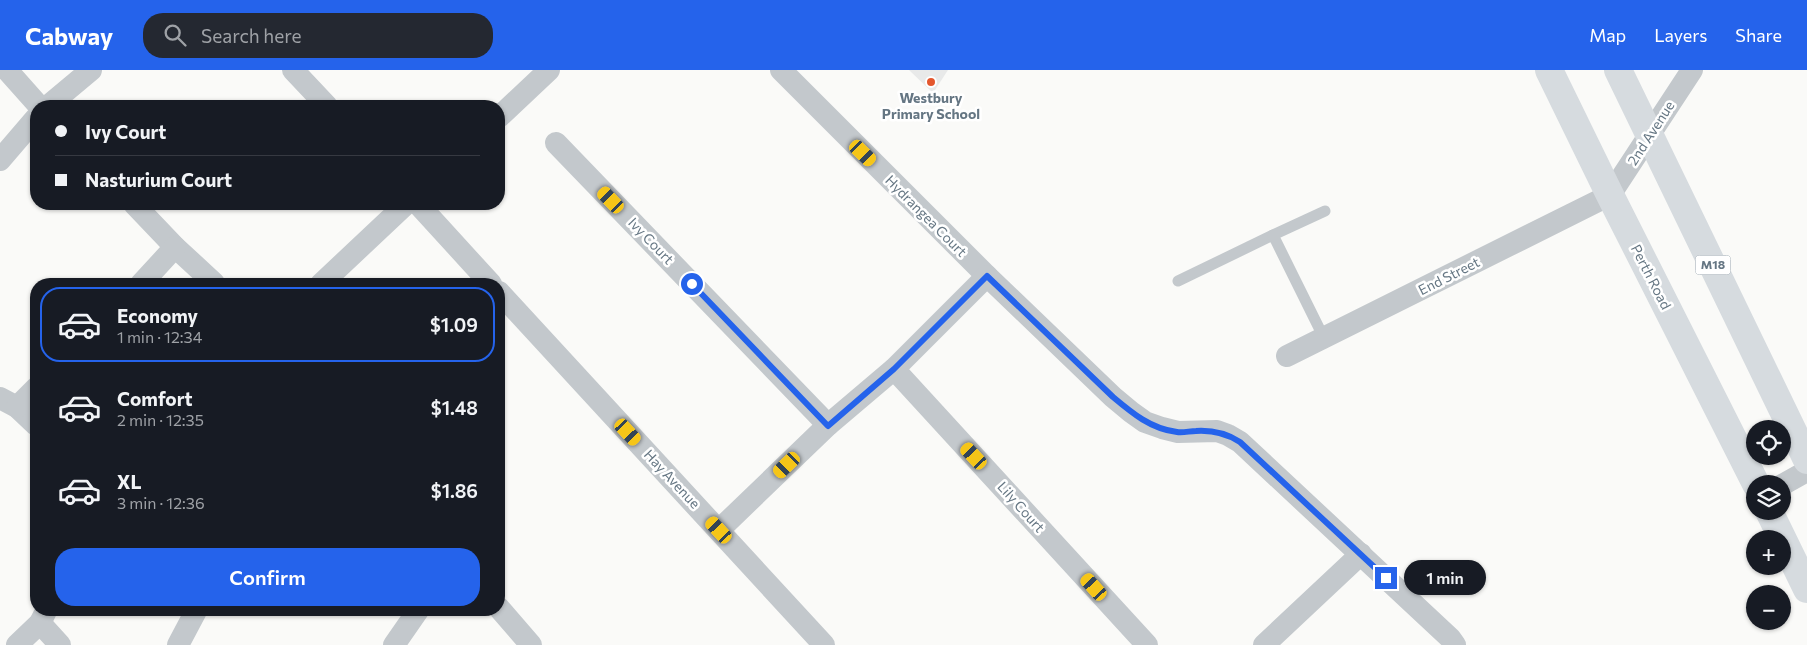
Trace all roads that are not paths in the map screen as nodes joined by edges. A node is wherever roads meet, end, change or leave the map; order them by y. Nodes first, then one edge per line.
1 (7, 70) edge
2 (91, 70) edge
3 (293, 70) edge
4 (550, 70) edge
5 (781, 70) edge
6 (1549, 70) edge
7 (1618, 70) edge
8 (1692, 70) edge
9 (34, 100) edge
10 (55, 100) edge
11 (321, 100) edge
12 (505, 111) edge
13 (30, 125) edge
14 (1650, 134) junction
15 (556, 144) dead end
16 (0, 160) edge
17 (1610, 195) junction
18 (140, 210) edge
19 (400, 210) edge
20 (424, 210) edge
21 (1325, 210) dead end
22 (1273, 236) junction
23 (175, 247) junction
24 (987, 276) junction
25 (147, 278) edge
26 (210, 278) edge
27 (327, 278) edge
28 (486, 278) edge
29 (1178, 281) dead end
30 (505, 298) edge
31 (1324, 338) junction
32 (1288, 356) dead end
33 (894, 369) junction
34 (30, 391) edge
35 (8, 402) edge
36 (30, 420) edge
37 (828, 426) junction
38 (1807, 460) edge
39 (1807, 471) edge
40 (1751, 475) edge
41 (1791, 480) edge
42 (1773, 520) edge
43 (719, 530) junction
44 (1361, 554) junction
45 (1807, 589) edge
46 (505, 615) edge
47 (44, 616) edge
48 (193, 616) edge
49 (414, 616) edge
50 (17, 645) edge
51 (60, 645) edge
52 (178, 645) edge
53 (394, 645) edge
54 (531, 645) edge
55 (824, 645) edge
56 (1147, 645) edge
57 (1264, 645) edge
58 (1455, 645) edge

1 - 9 street
2 - 10 street
3 - 11 street
4 - 12 street
5 - 24 street, Hydrangea Court
6 - 17 main road, Perth Road
7 - 14 main road, M18
8 - 14 street, 2nd Avenue
13 - 16 street
14 - 17 street, 2nd Avenue
14 - 38 main road, M18
15 - 37 street, Ivy Court
17 - 31 street, End Street
17 - 40 main road, Perth Road
18 - 23 street
19 - 27 street
20 - 28 street
21 - 22 lane
22 - 29 lane
22 - 31 lane
23 - 25 street
23 - 26 street
24 - 33 street
24 - 44 street, Hydrangea Court
30 - 43 street, Hay Avenue
31 - 32 street, End Street
33 - 37 street
33 - 56 street, Lily Court
34 - 35 street
35 - 36 street
37 - 43 street
39 - 41 street
42 - 45 main road
43 - 55 street, Hay Avenue
44 - 57 street
44 - 58 street, Hydrangea Court
46 - 54 street
47 - 50 street
47 - 51 street
48 - 52 street
49 - 53 street

